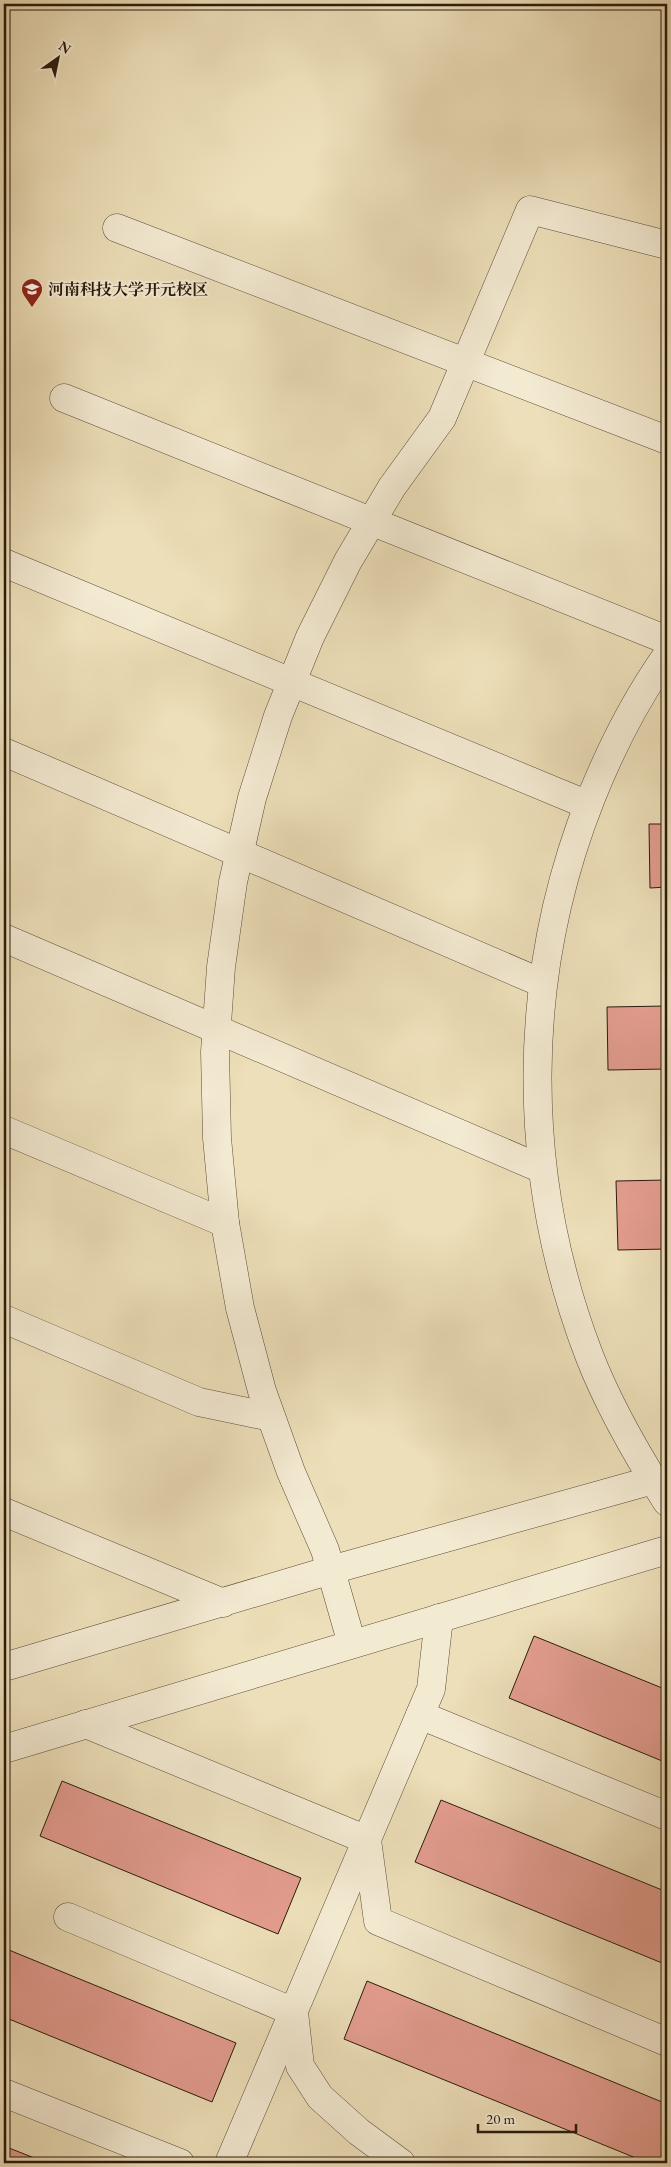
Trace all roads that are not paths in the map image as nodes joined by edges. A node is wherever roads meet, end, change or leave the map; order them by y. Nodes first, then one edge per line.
1 (117, 228) dead end
2 (667, 245) edge
3 (466, 363) junction
4 (64, 398) dead end
5 (667, 440) edge
6 (372, 521) junction
7 (4, 563) edge
8 (667, 640) edge
9 (667, 655) edge
10 (292, 682) junction
11 (4, 752) edge
12 (588, 805) junction
13 (240, 853) junction
14 (4, 938) edge
15 (542, 983) junction
16 (217, 1030) junction
17 (4, 1130) edge
18 (542, 1169) junction
19 (225, 1223) junction
20 (4, 1319) edge
21 (271, 1417) junction
22 (653, 1480) junction
23 (667, 1502) edge
24 (4, 1512) edge
25 (667, 1550) edge
26 (331, 1570) junction
27 (223, 1603) junction
28 (440, 1618) junction
29 (352, 1644) junction
30 (4, 1667) edge
31 (420, 1715) junction
32 (86, 1724) junction
33 (4, 1750) edge
34 (667, 1816) edge
35 (367, 1840) junction
36 (68, 1917) dead end
37 (294, 2012) junction
38 (667, 2042) edge
39 (4, 2094) edge
40 (180, 2163) edge
41 (229, 2163) edge
42 (401, 2163) edge

1 - 3 lane
2 - 3 lane
3 - 5 lane
3 - 6 lane
4 - 6 lane
6 - 8 lane
6 - 10 lane
7 - 10 lane
9 - 12 lane
10 - 12 lane
10 - 13 lane
11 - 13 lane
12 - 15 lane
13 - 15 lane
13 - 16 lane
14 - 16 lane
15 - 18 lane
16 - 18 lane
16 - 19 lane
17 - 19 lane
18 - 22 lane
19 - 21 lane
20 - 21 lane
21 - 26 lane
22 - 23 lane
22 - 26 lane
24 - 27 lane
25 - 28 lane
26 - 27 lane
26 - 29 lane
27 - 30 lane
28 - 29 lane
28 - 31 lane
29 - 32 lane
31 - 34 lane
31 - 35 lane
32 - 33 lane
32 - 35 lane
35 - 37 lane
35 - 38 lane
36 - 37 lane
37 - 41 lane
37 - 42 lane
39 - 40 lane

